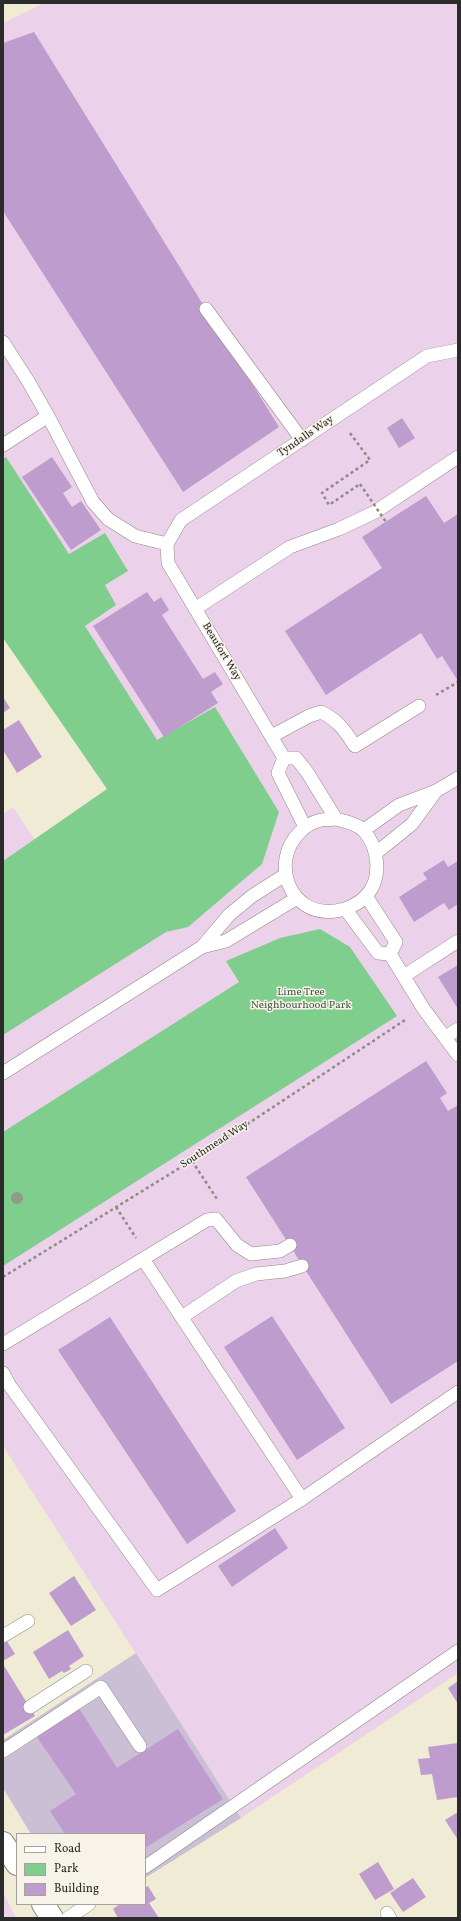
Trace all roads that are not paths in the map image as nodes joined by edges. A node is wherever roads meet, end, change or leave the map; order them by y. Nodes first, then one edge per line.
1 (206, 309) dead end
2 (3, 342) edge
3 (458, 350) edge
4 (48, 416) junction
5 (302, 440) junction
6 (3, 445) edge
7 (458, 457) edge
8 (167, 544) junction
9 (195, 609) junction
10 (419, 706) dead end
11 (272, 736) junction
12 (284, 758) junction
13 (458, 778) edge
14 (436, 791) junction
15 (336, 819) junction
16 (305, 827) junction
17 (364, 830) junction
18 (376, 853) junction
19 (285, 875) junction
20 (366, 896) junction
21 (298, 898) junction
22 (346, 910) junction
23 (458, 941) edge
24 (202, 947) junction
25 (390, 954) junction
26 (404, 976) junction
27 (458, 1029) edge
28 (446, 1037) junction
29 (458, 1055) edge
30 (3, 1073) edge
31 (290, 1245) dead end
32 (145, 1258) junction
33 (302, 1266) dead end
34 (182, 1317) junction
35 (3, 1344) edge
36 (3, 1373) edge
37 (458, 1392) edge
38 (302, 1499) junction
39 (28, 1621) dead end
40 (3, 1636) edge
41 (458, 1651) edge
42 (86, 1671) dead end
43 (30, 1707) dead end
44 (140, 1746) dead end
45 (3, 1751) edge
46 (3, 1843) edge
47 (16, 1862) edge
48 (146, 1866) edge
49 (44, 1905) edge
50 (88, 1905) edge
51 (52, 1918) edge
52 (68, 1918) edge

1 - 5 lane
2 - 4 lane
3 - 5 lane, Tyndalls Way
4 - 6 lane
4 - 8 lane
5 - 8 lane, Tyndalls Way
7 - 9 lane
8 - 9 lane, Beaufort Way
9 - 11 lane, Beaufort Way
10 - 11 lane
11 - 12 lane, Beaufort Way
12 - 15 lane
12 - 16 lane
13 - 14 lane
14 - 17 lane
14 - 18 lane
15 - 16 lane
15 - 17 lane
16 - 19 lane
17 - 18 lane
18 - 20 lane
19 - 21 lane
19 - 24 lane
20 - 22 lane
20 - 25 lane
21 - 22 lane
21 - 24 lane
22 - 25 lane
23 - 26 lane
24 - 30 lane
25 - 26 lane
26 - 28 lane
27 - 28 lane
28 - 29 lane
31 - 32 lane
32 - 34 lane
32 - 35 lane
33 - 34 lane
34 - 38 lane
36 - 38 lane
37 - 38 lane
39 - 40 lane
41 - 48 lane
42 - 43 lane
44 - 45 lane
46 - 47 main road
49 - 51 main road
50 - 52 lane

